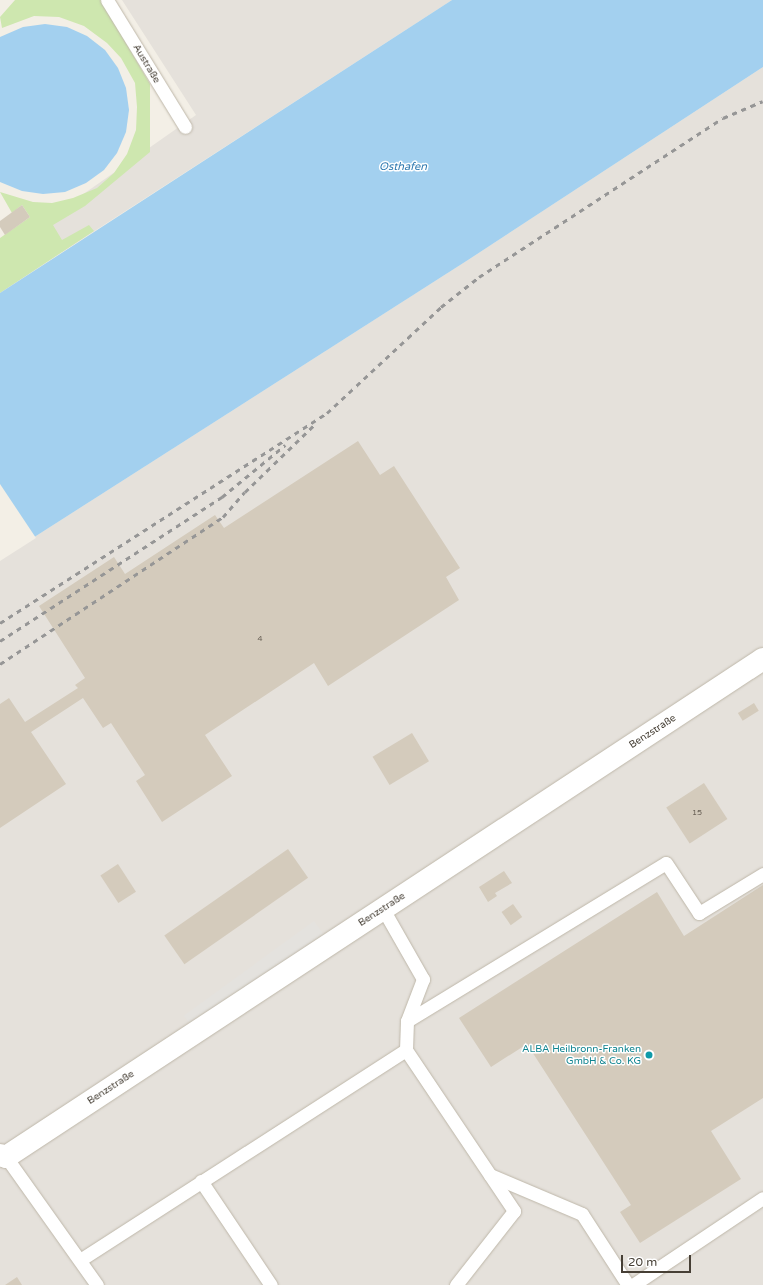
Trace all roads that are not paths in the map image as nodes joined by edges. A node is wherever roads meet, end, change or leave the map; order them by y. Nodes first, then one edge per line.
1 (107, 0) edge
2 (185, 127) dead end
3 (763, 659) edge
4 (763, 874) edge
5 (383, 909) junction
6 (407, 1021) junction
7 (406, 1050) junction
8 (3, 1156) edge
9 (490, 1175) junction
10 (201, 1181) junction
11 (763, 1198) edge
12 (80, 1260) junction
13 (97, 1285) edge
14 (271, 1285) edge
15 (456, 1285) edge
16 (628, 1285) edge
17 (633, 1285) edge

1 - 2 lane, Austraße
3 - 5 street, Benzstraße
4 - 6 lane
5 - 6 lane
5 - 8 street, Benzstraße
6 - 7 lane
7 - 9 lane
7 - 10 lane
8 - 12 lane
9 - 15 lane
9 - 16 lane
10 - 12 lane
10 - 14 lane
11 - 17 lane
12 - 13 lane

